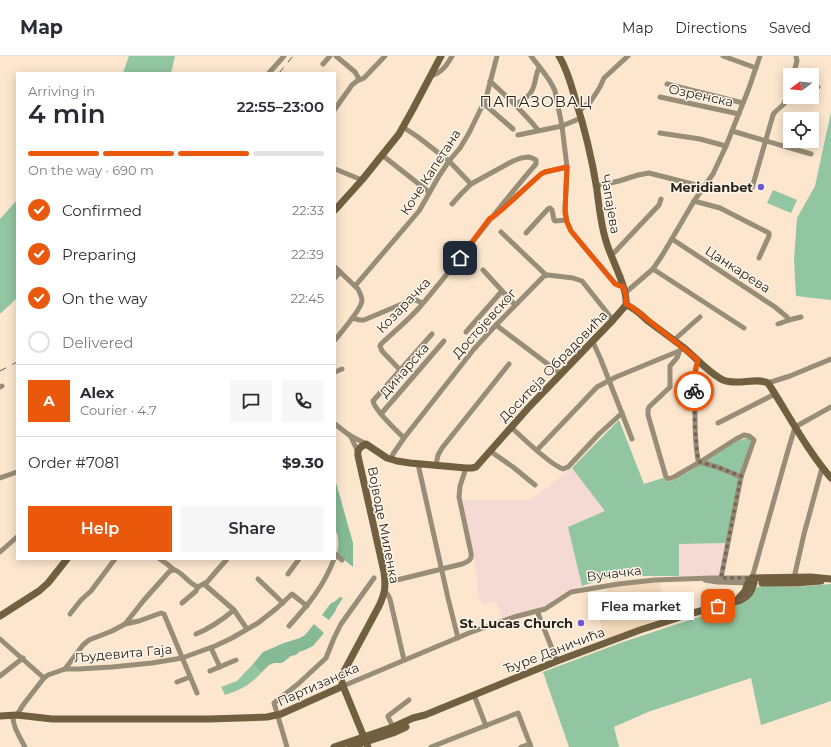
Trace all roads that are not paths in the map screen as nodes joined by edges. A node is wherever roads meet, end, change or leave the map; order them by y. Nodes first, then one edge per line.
1 (284, 56) edge
2 (330, 56) edge
3 (336, 56) edge
4 (385, 56) edge
5 (441, 56) edge
6 (452, 56) edge
7 (497, 56) edge
8 (531, 56) edge
9 (559, 56) edge
10 (618, 56) edge
11 (628, 56) edge
12 (723, 56) edge
13 (760, 56) edge
14 (796, 56) edge
15 (623, 61) junction
16 (323, 64) dead end
17 (539, 68) junction
18 (756, 68) junction
19 (795, 68) edge
20 (270, 72) edge
21 (430, 76) junction
22 (359, 79) junction
23 (490, 81) junction
24 (667, 84) dead end
25 (660, 97) dead end
26 (337, 101) edge
27 (483, 103) junction
28 (743, 103) junction
29 (516, 104) junction
30 (784, 104) edge
31 (580, 114) junction
32 (739, 114) junction
33 (562, 126) junction
34 (403, 127) junction
35 (514, 129) dead end
36 (538, 130) junction
37 (732, 131) junction
38 (660, 133) dead end
39 (518, 134) dead end
40 (765, 141) junction
41 (726, 146) junction
42 (811, 154) dead end
43 (382, 155) junction
44 (449, 161) junction
45 (567, 167) junction
46 (336, 169) edge
47 (362, 180) junction
48 (472, 184) junction
49 (596, 186) junction
50 (704, 187) junction
51 (752, 188) dead end
52 (429, 192) junction
53 (661, 198) dead end
54 (694, 201) junction
55 (452, 204) dead end
56 (336, 209) edge
57 (490, 218) junction
58 (566, 220) junction
59 (501, 232) dead end
60 (526, 232) dead end
61 (672, 239) junction
62 (611, 256) junction
63 (758, 258) dead end
64 (336, 268) edge
65 (653, 269) junction
66 (483, 270) dead end
67 (340, 272) junction
68 (546, 275) junction
69 (336, 277) edge
70 (355, 286) junction
71 (624, 290) junction
72 (502, 291) junction
73 (422, 303) junction
74 (626, 304) junction
75 (515, 305) junction
76 (700, 317) dead end
77 (801, 317) dead end
78 (352, 318) junction
79 (613, 320) junction
80 (789, 320) junction
81 (778, 324) dead end
82 (496, 325) junction
83 (744, 328) dead end
84 (466, 332) dead end
85 (432, 334) dead end
86 (336, 339) edge
87 (674, 340) junction
88 (444, 341) dead end
89 (593, 342) junction
90 (681, 349) junction
91 (831, 359) edge
92 (698, 360) junction
93 (509, 364) dead end
94 (342, 369) dead end
95 (400, 370) junction
96 (336, 372) edge
97 (561, 374) junction
98 (610, 381) junction
99 (768, 383) junction
100 (775, 394) junction
101 (831, 407) edge
102 (622, 413) junction
103 (381, 414) junction
104 (718, 423) dead end
105 (336, 425) edge
106 (511, 427) junction
107 (795, 427) junction
108 (350, 435) junction
109 (404, 438) junction
110 (632, 439) dead end
111 (366, 444) junction
112 (537, 450) junction
113 (490, 451) junction
114 (358, 452) junction
115 (391, 459) junction
116 (700, 462) junction
117 (418, 464) junction
118 (436, 465) junction
119 (466, 468) junction
120 (822, 468) junction
121 (16, 472) edge
122 (741, 476) junction
123 (0, 478) edge
124 (831, 478) edge
125 (535, 485) dead end
126 (16, 539) edge
127 (0, 552) edge
128 (336, 557) edge
129 (67, 560) edge
130 (114, 560) edge
131 (161, 560) edge
132 (226, 560) edge
133 (298, 560) edge
134 (333, 560) edge
135 (342, 560) dead end
136 (442, 568) junction
137 (174, 570) junction
138 (288, 574) dead end
139 (374, 578) dead end
140 (721, 578) junction
141 (794, 578) junction
142 (258, 579) dead end
143 (700, 579) junction
144 (831, 579) edge
145 (385, 582) junction
146 (751, 582) junction
147 (204, 584) junction
148 (198, 587) junction
149 (385, 592) junction
150 (182, 603) dead end
151 (283, 603) junction
152 (307, 606) junction
153 (234, 610) junction
154 (537, 611) junction
155 (70, 614) dead end
156 (0, 616) edge
157 (125, 624) junction
158 (289, 626) dead end
159 (247, 629) junction
160 (196, 634) dead end
161 (458, 638) junction
162 (0, 639) edge
163 (211, 648) junction
164 (23, 658) junction
165 (182, 658) junction
166 (236, 660) dead end
167 (404, 660) junction
168 (557, 661) junction
169 (220, 667) junction
170 (65, 669) junction
171 (210, 671) dead end
172 (0, 676) edge
173 (190, 677) junction
174 (44, 678) junction
175 (177, 682) dead end
176 (343, 686) junction
177 (196, 694) dead end
178 (474, 695) junction
179 (409, 700) dead end
180 (15, 715) junction
181 (425, 715) junction
182 (0, 716) edge
183 (277, 716) junction
184 (486, 726) junction
185 (393, 727) junction
186 (366, 742) edge
187 (531, 745) edge
188 (25, 747) edge
189 (287, 747) edge
190 (334, 747) edge
191 (350, 747) edge
192 (431, 747) edge
193 (521, 747) edge

1 - 20 street
2 - 16 street
3 - 22 street
4 - 22 street
5 - 21 street
6 - 21 street
7 - 23 street, Коче Капетана
8 - 17 street
9 - 31 street, Чапајева
10 - 15 street
11 - 15 street
12 - 18 street
13 - 18 street
14 - 19 street
15 - 31 street
17 - 29 street
17 - 33 street
18 - 28 street
21 - 34 street
22 - 26 street
23 - 27 street, Коче Капетана
23 - 29 street
24 - 28 street
25 - 32 street, Озренска
27 - 35 street
27 - 44 street, Коче Капетана
28 - 32 street
29 - 36 street
30 - 40 street
31 - 33 street
31 - 49 street, Чапајева
32 - 37 street
33 - 36 street
33 - 45 street
34 - 43 street
34 - 44 street
36 - 39 street
37 - 40 street
37 - 41 street
38 - 41 street
40 - 42 street
40 - 51 street
41 - 50 street
43 - 47 street
43 - 52 street
44 - 48 street
44 - 52 street, Коче Капетана
45 - 57 street
45 - 58 street
46 - 47 street
47 - 56 street
48 - 55 street
48 - 57 street, Козарачка
49 - 50 street
49 - 62 street, Чапајева
50 - 54 street
52 - 70 street, Коче Капетана
53 - 62 street
54 - 61 street
54 - 63 street
57 - 73 street, Козарачка
58 - 60 street
58 - 71 street
59 - 68 street
61 - 65 street
61 - 80 street, Цанкарева
62 - 71 street, Чапајева
64 - 67 street
65 - 71 street
65 - 83 street
66 - 72 street
67 - 69 street
67 - 70 street
68 - 75 street, Достојевског
68 - 79 street
70 - 78 street
71 - 74 street
72 - 75 street
72 - 84 street
73 - 78 street
73 - 95 street, Козарачка
74 - 79 street, Доситеја Обрадовића
74 - 87 street
75 - 82 street, Достојевског
76 - 87 street
77 - 80 street
78 - 86 street
79 - 89 street, Доситеја Обрадовића
80 - 81 street
82 - 97 street
82 - 109 street, Достојевског
85 - 95 street
87 - 90 street
88 - 103 street, Динарска
89 - 97 street, Доситеја Обрадовића
89 - 98 street
90 - 92 street
90 - 98 street
90 - 116 street
91 - 99 street
92 - 99 street
92 - 116 street
93 - 118 street
94 - 96 street
95 - 103 street
97 - 106 street, Доситеја Обрадовића
98 - 102 street
98 - 112 street
99 - 100 street
100 - 104 street
100 - 107 street
101 - 107 street
102 - 110 street
102 - 112 street
103 - 109 street
105 - 108 street
106 - 112 street
106 - 113 street, Доситеја Обрадовића
107 - 120 street
107 - 146 street
108 - 111 street
108 - 114 street
109 - 115 street, Достојевског
111 - 114 street, Војводе Миленка
111 - 115 street
113 - 119 street, Доситеја Обрадовића
113 - 125 street
114 - 145 street, Војводе Миленка
115 - 117 street
116 - 122 street
116 - 122 street
117 - 118 street
117 - 136 street
118 - 119 street
119 - 136 street
120 - 124 street
120 - 141 street
121 - 123 street
122 - 140 street
126 - 127 street
128 - 135 street
129 - 156 street
130 - 155 street
131 - 137 street
132 - 147 street
133 - 138 street
134 - 152 street
136 - 145 street
136 - 161 street
137 - 148 street
137 - 157 street
139 - 183 street
140 - 143 street, Вучачка
140 - 146 street, Вучачка
141 - 144 street, Вучачка
141 - 146 street, Вучачка
142 - 151 street
143 - 146 street, Вучачка
143 - 154 street, Вучачка
144 - 146 street, Вучачка
145 - 149 street, Војводе Миленка
146 - 168 street, Ђуре Даничића
147 - 148 street
147 - 153 street
148 - 150 street
149 - 167 street, Војводе Миленка
149 - 176 street
151 - 152 street, Људевита Гаја
151 - 159 street, Људевита Гаја
152 - 158 street
153 - 159 street
153 - 160 street
154 - 161 street, Партизанска
154 - 168 street
157 - 165 street
157 - 170 street
159 - 163 street, Људевита Гаја
161 - 167 street, Партизанска
162 - 164 street
163 - 165 street, Људевита Гаја
163 - 169 street
164 - 172 street
164 - 174 street
165 - 170 street, Људевита Гаја
165 - 173 street, Људевита Гаја
166 - 169 street
167 - 176 street, Партизанска
168 - 178 street, Ђуре Даничића
169 - 171 street
170 - 174 street
173 - 175 street
173 - 177 street, Људевита Гаја
174 - 180 street
176 - 183 street, Партизанска
176 - 186 street
178 - 181 street, Ђуре Даничића
178 - 184 street
179 - 185 street
180 - 182 street, Партизанска
180 - 183 street, Партизанска
180 - 188 street
181 - 185 street, Ђуре Даничића
181 - 186 street, Ђуре Даничића
183 - 189 street
184 - 187 street
184 - 192 street
185 - 186 street, Ђуре Даничића
186 - 190 street, Ђуре Даничића
186 - 191 street, Ђуре Даничића
187 - 193 street

